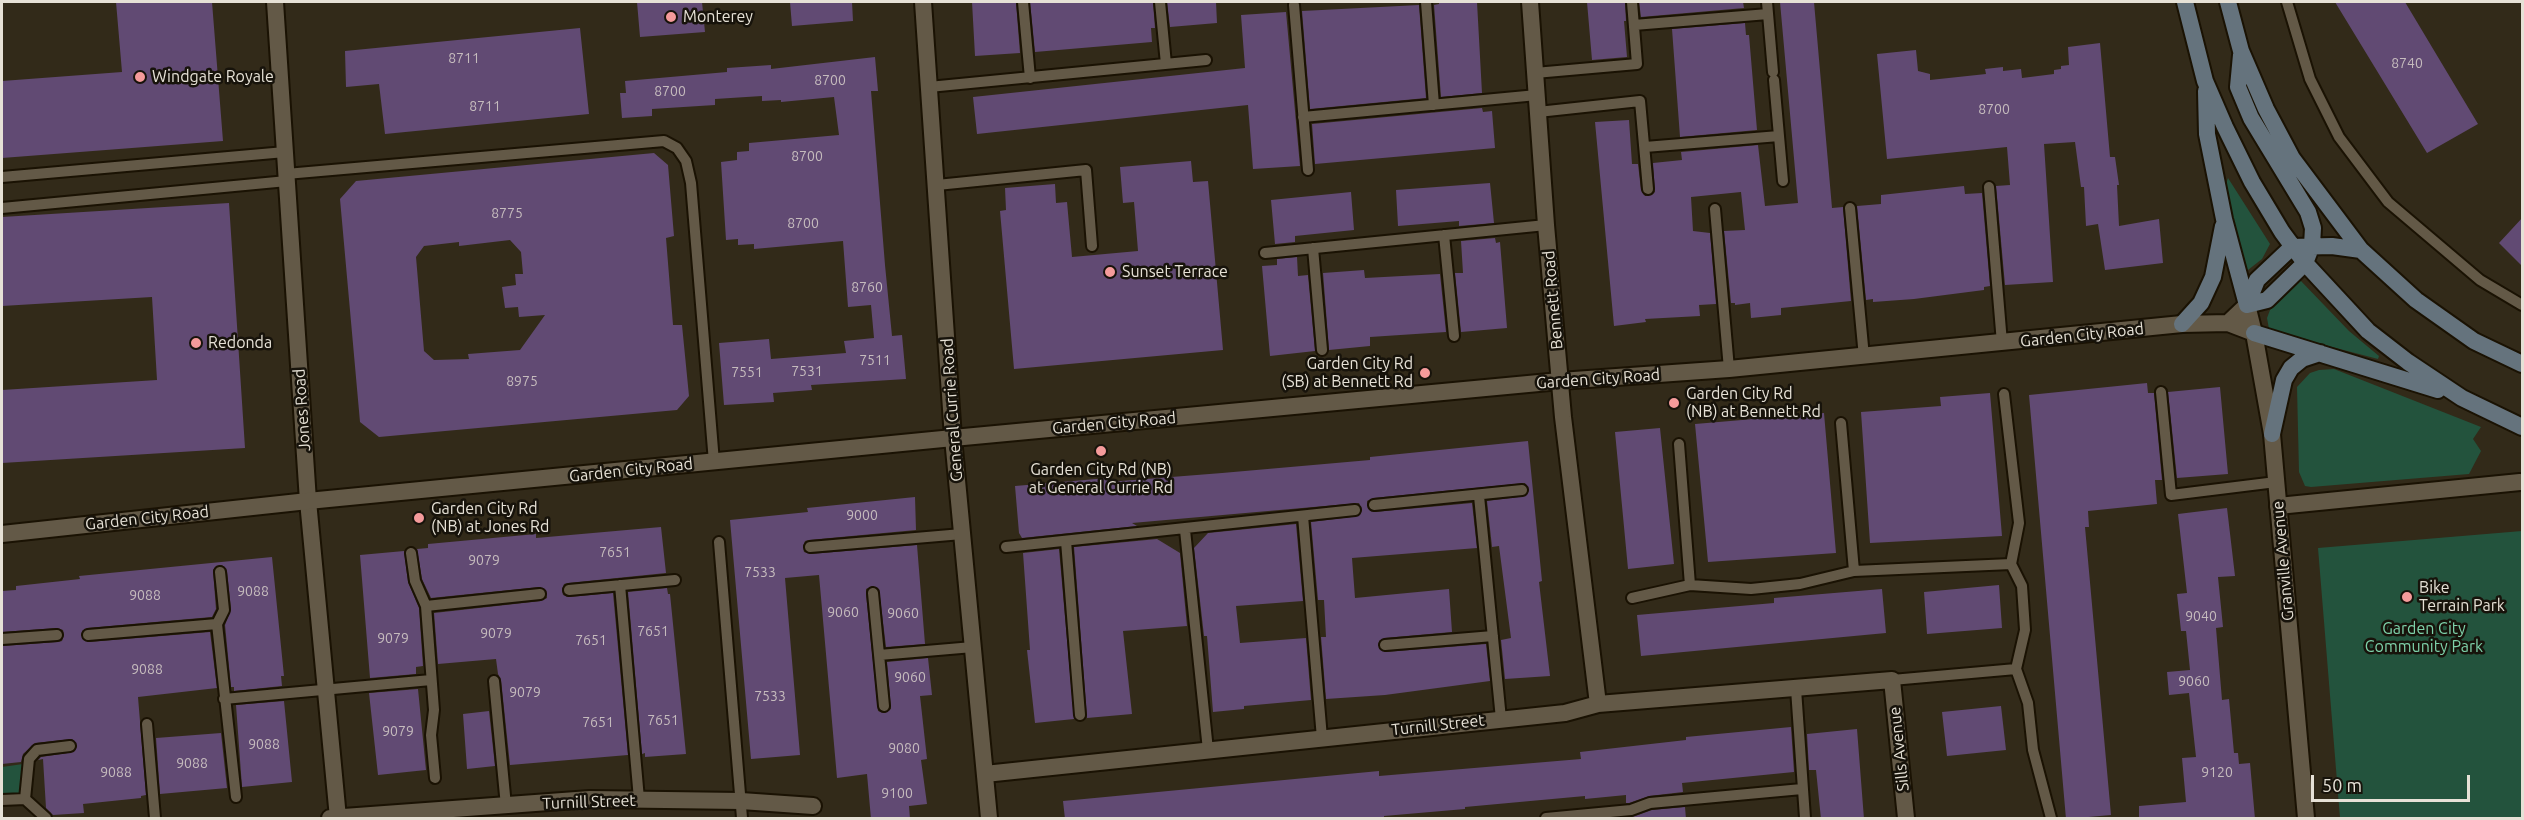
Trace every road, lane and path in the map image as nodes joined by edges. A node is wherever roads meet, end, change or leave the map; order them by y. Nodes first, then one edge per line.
1 (276, 2) edge
2 (923, 2) edge
3 (1023, 2) edge
4 (1160, 2) edge
5 (1426, 2) edge
6 (1530, 2) edge
7 (1632, 2) edge
8 (1767, 2) edge
9 (2185, 2) edge
10 (2228, 2) edge
11 (2287, 2) edge
12 (1294, 5) dead end
13 (1768, 14) junction
14 (1634, 25) junction
15 (2241, 51) junction
16 (1206, 60) dead end
17 (1166, 64) junction
18 (1535, 74) junction
19 (1030, 78) junction
20 (2205, 81) junction
21 (929, 87) junction
22 (1538, 104) junction
23 (1434, 105) junction
24 (1303, 117) junction
25 (1779, 136) junction
26 (1644, 147) junction
27 (285, 152) junction
28 (1308, 170) dead end
29 (2, 177) edge
30 (286, 177) junction
31 (1783, 181) dead end
32 (937, 185) junction
33 (1989, 187) dead end
34 (1648, 189) dead end
35 (2, 208) edge
36 (1850, 208) dead end
37 (1715, 209) dead end
38 (2224, 219) junction
39 (1546, 225) junction
40 (1444, 235) junction
41 (2312, 245) junction
42 (1092, 246) dead end
43 (2292, 247) junction
44 (1313, 248) junction
45 (2361, 250) junction
46 (1265, 253) dead end
47 (2305, 263) junction
48 (2247, 304) junction
49 (2523, 305) edge
50 (2228, 322) junction
51 (2182, 324) junction
52 (2254, 333) junction
53 (1454, 336) dead end
54 (2002, 344) junction
55 (1322, 350) dead end
56 (2320, 353) junction
57 (1864, 357) junction
58 (2523, 364) edge
59 (1729, 369) junction
60 (1560, 381) junction
61 (2161, 393) dead end
62 (2004, 394) dead end
63 (2462, 398) junction
64 (1841, 423) dead end
65 (2523, 428) edge
66 (2271, 434) junction
67 (953, 438) junction
68 (1679, 444) dead end
69 (714, 462) junction
70 (2276, 482) junction
71 (2520, 482) dead end
72 (1522, 490) dead end
73 (1479, 496) junction
74 (308, 501) junction
75 (1374, 505) dead end
76 (2278, 506) junction
77 (1355, 510) dead end
78 (1303, 516) junction
79 (1185, 530) junction
80 (2, 534) edge
81 (962, 534) junction
82 (1066, 541) junction
83 (719, 542) dead end
84 (810, 547) dead end
85 (1006, 547) dead end
86 (411, 553) dead end
87 (2011, 564) junction
88 (1854, 571) junction
89 (220, 572) dead end
90 (675, 580) dead end
91 (620, 585) junction
92 (1690, 585) junction
93 (569, 590) dead end
94 (873, 593) dead end
95 (540, 594) dead end
96 (1632, 598) dead end
97 (426, 606) junction
98 (217, 624) junction
99 (57, 635) dead end
100 (88, 635) dead end
101 (1493, 636) junction
102 (2, 639) edge
103 (1385, 645) dead end
104 (973, 647) junction
105 (879, 655) junction
106 (2016, 669) junction
107 (431, 680) junction
108 (1892, 680) junction
109 (494, 681) dead end
110 (325, 689) junction
111 (1796, 689) junction
112 (224, 699) junction
113 (1598, 704) junction
114 (884, 706) dead end
115 (1080, 715) dead end
116 (1501, 719) junction
117 (147, 724) dead end
118 (1322, 738) junction
119 (70, 747) dead end
120 (1208, 750) junction
121 (985, 774) junction
122 (435, 778) dead end
123 (1802, 789) junction
124 (236, 797) dead end
125 (25, 799) junction
126 (639, 799) junction
127 (2, 800) edge
128 (741, 801) junction
129 (506, 806) junction
130 (813, 806) dead end
131 (1631, 814) edge
132 (334, 818) edge
133 (46, 819) edge
134 (155, 819) edge
135 (742, 819) edge
136 (989, 819) edge
137 (1545, 819) edge
138 (1805, 819) edge
139 (1906, 819) edge
140 (2051, 819) edge
141 (2306, 819) edge

1 - 27 street, Jones Road
2 - 21 street, General Currie Road
3 - 19 lane
4 - 17 lane
5 - 23 lane
6 - 18 street, Bennett Road
7 - 14 lane
8 - 13 lane
9 - 20 main road
10 - 15 main road
11 - 49 lane
12 - 24 lane
13 - 14 lane
13 - 25 lane
14 - 18 lane
15 - 41 main road
15 - 45 main road
16 - 17 lane
17 - 19 lane
18 - 22 street, Bennett Road
19 - 21 lane
20 - 38 main road
20 - 43 main road
21 - 32 street, General Currie Road
22 - 23 lane
22 - 26 lane
22 - 39 street, Bennett Road
23 - 24 lane
24 - 28 lane
25 - 26 lane
25 - 31 lane
26 - 34 lane
27 - 29 lane
27 - 30 street, Jones Road
30 - 35 lane
30 - 69 lane
30 - 74 street, Jones Road
32 - 42 lane
32 - 67 street, General Currie Road
33 - 54 lane
36 - 57 lane
37 - 59 lane
38 - 48 main road
38 - 51 main road
39 - 40 lane
39 - 60 street, Bennett Road
40 - 44 lane
40 - 53 lane
41 - 43 main road
41 - 45 main road
41 - 47 main road
43 - 47 main road
43 - 48 main road
44 - 46 lane
44 - 55 lane
45 - 58 main road
47 - 48 main road
47 - 63 main road
48 - 50 street
48 - 52 street, Granville Avenue
50 - 51 street, Garden City Road
50 - 52 street, Garden City Road
51 - 54 street, Garden City Road
52 - 56 main road
52 - 66 street, Granville Avenue
54 - 57 street, Garden City Road
56 - 63 main road
56 - 66 main road
57 - 59 street, Garden City Road
59 - 60 street, Garden City Road
60 - 67 street, Garden City Road
60 - 113 street, Bennett Road
61 - 70 lane
62 - 87 lane
63 - 65 main road
64 - 88 lane
66 - 70 street, Granville Avenue
67 - 69 street, Garden City Road
67 - 81 street, General Currie Road
68 - 92 lane
69 - 74 street, Garden City Road
70 - 76 street, Granville Avenue
71 - 76 street
72 - 73 lane
73 - 75 lane
73 - 101 lane
74 - 80 street, Garden City Road
74 - 110 street, Jones Road
76 - 141 street, Granville Avenue
77 - 78 lane
78 - 79 lane
78 - 118 lane
79 - 82 lane
79 - 120 lane
81 - 84 lane
81 - 104 street, General Currie Road
82 - 85 lane
82 - 115 lane
83 - 128 lane
86 - 97 lane
87 - 88 lane
87 - 106 lane
88 - 92 lane
89 - 98 lane
90 - 91 lane
91 - 93 lane
91 - 126 lane
92 - 96 lane
94 - 105 lane
95 - 97 lane
97 - 107 lane
98 - 100 lane
98 - 112 lane
99 - 102 lane
101 - 103 lane
101 - 116 lane
104 - 105 lane
104 - 121 street, General Currie Road
105 - 114 lane
106 - 108 lane
106 - 140 lane
107 - 110 lane
107 - 122 lane
108 - 111 street, Turnill Street
108 - 139 street, Sills Avenue
109 - 129 lane
110 - 112 lane
110 - 132 street, Jones Road
111 - 113 street, Turnill Street
111 - 123 lane
112 - 124 lane
113 - 116 street, Turnill Street
116 - 118 street, Turnill Street
117 - 134 lane
118 - 120 street, Turnill Street
119 - 125 lane
120 - 121 street, Turnill Street
121 - 136 street, General Currie Road
123 - 131 lane
123 - 138 lane
125 - 127 lane
125 - 133 lane
126 - 128 street, Turnill Street
126 - 129 street, Turnill Street
128 - 130 street, Turnill Street
128 - 135 lane
129 - 132 street, Turnill Street
131 - 137 lane

